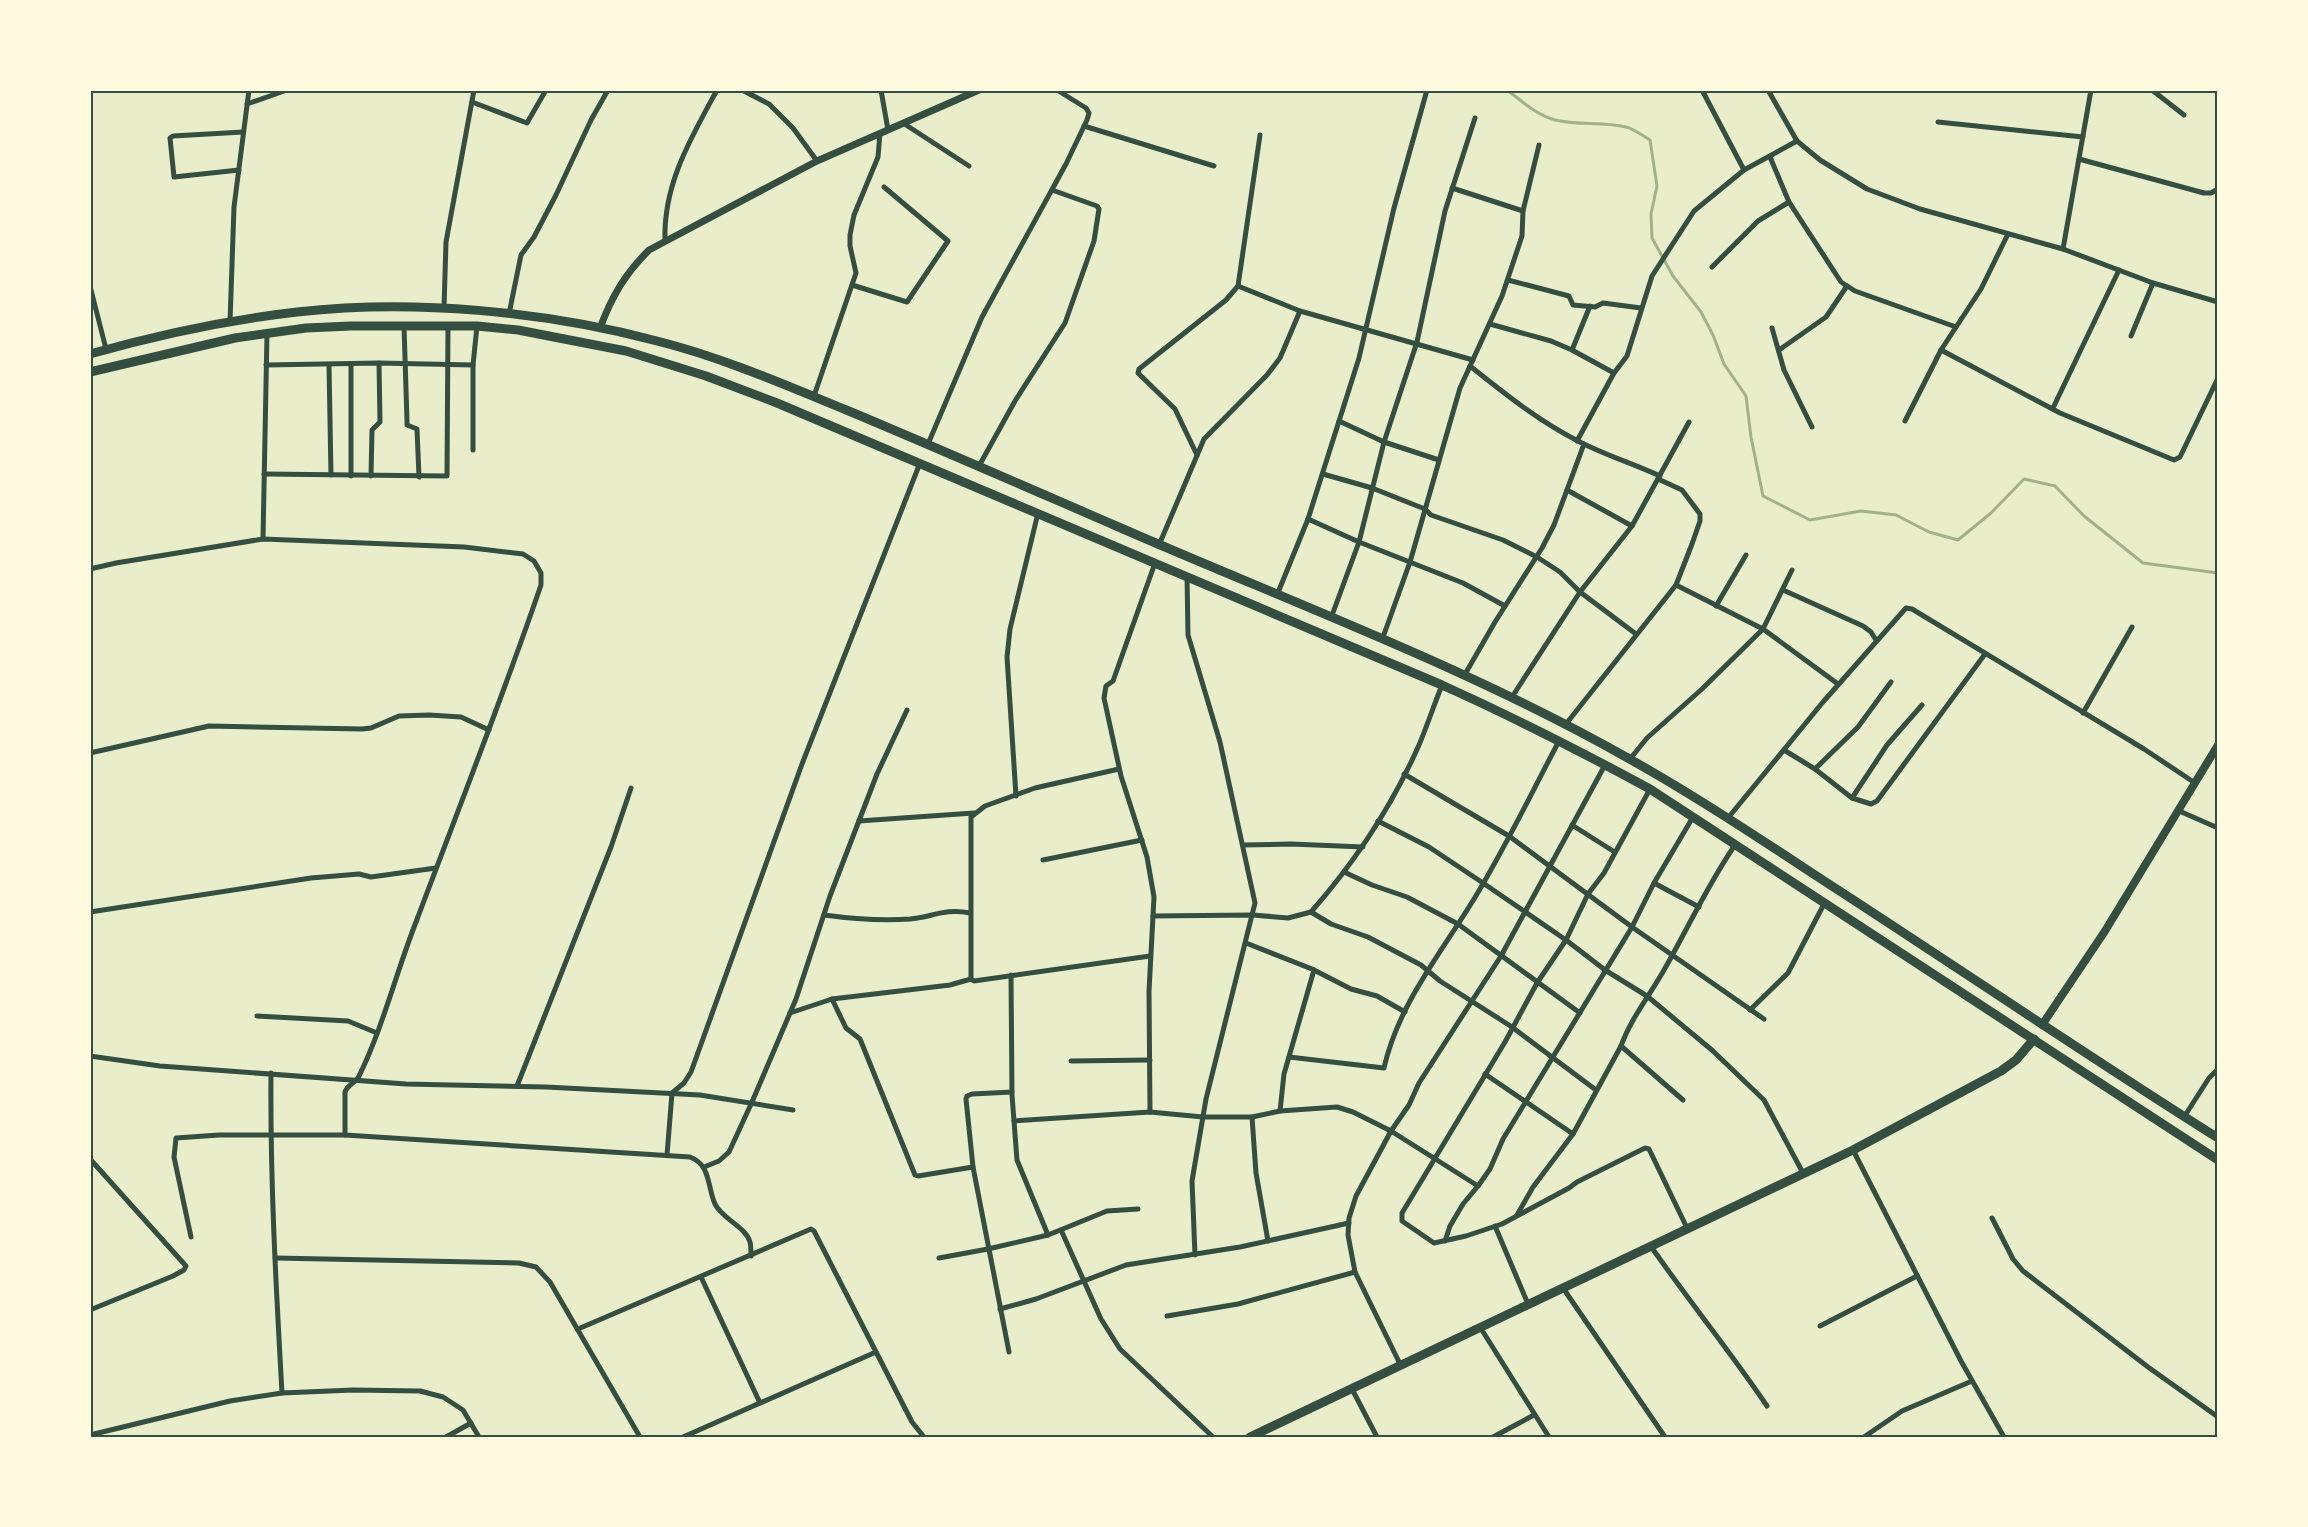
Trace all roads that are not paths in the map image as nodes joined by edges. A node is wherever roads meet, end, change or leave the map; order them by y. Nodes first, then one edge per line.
1 (249, 90) edge
2 (287, 90) edge
3 (474, 90) edge
4 (546, 90) edge
5 (608, 90) edge
6 (717, 90) edge
7 (742, 90) edge
8 (880, 90) edge
9 (978, 90) edge
10 (1057, 90) edge
11 (1427, 90) edge
12 (1702, 90) edge
13 (1770, 90) edge
14 (2091, 90) edge
15 (2152, 90) edge
16 (472, 102) junction
17 (247, 104) junction
18 (2184, 115) dead end
19 (1475, 118) dead end
20 (1938, 122) dead end
21 (903, 123) junction
22 (1084, 126) junction
23 (888, 130) junction
24 (243, 132) junction
25 (880, 133) junction
26 (1260, 135) dead end
27 (2083, 137) junction
28 (1797, 141) junction
29 (1539, 145) dead end
30 (1770, 157) junction
31 (2079, 159) junction
32 (817, 161) junction
33 (969, 166) dead end
34 (1214, 166) dead end
35 (239, 170) junction
36 (1744, 170) junction
37 (884, 187) dead end
38 (1452, 188) junction
39 (2218, 189) edge
40 (1052, 190) junction
41 (1789, 202) junction
42 (1523, 211) junction
43 (2008, 234) junction
44 (665, 241) junction
45 (2063, 249) junction
46 (1712, 267) dead end
47 (2119, 270) junction
48 (1508, 280) junction
49 (2153, 284) junction
50 (852, 285) junction
51 (90, 286) edge
52 (1238, 286) junction
53 (1847, 286) junction
54 (2218, 302) edge
55 (1590, 306) junction
56 (388, 307) junction
57 (426, 307) junction
58 (444, 308) junction
59 (1641, 308) junction
60 (1300, 311) junction
61 (509, 314) junction
62 (230, 322) junction
63 (1490, 324) junction
64 (387, 326) junction
65 (404, 326) junction
66 (425, 326) junction
67 (448, 326) junction
68 (477, 326) junction
69 (1956, 327) junction
70 (600, 328) junction
71 (1772, 328) dead end
72 (1367, 329) junction
73 (267, 333) junction
74 (2131, 336) dead end
75 (1417, 342) junction
76 (106, 349) junction
77 (1572, 350) junction
78 (1779, 350) junction
79 (1941, 350) junction
80 (90, 354) edge
81 (1473, 360) junction
82 (379, 363) junction
83 (405, 364) junction
84 (449, 364) junction
85 (266, 365) junction
86 (329, 365) junction
87 (351, 365) junction
88 (473, 365) junction
89 (1470, 366) junction
90 (90, 372) edge
91 (1614, 373) junction
92 (2218, 378) edge
93 (814, 396) junction
94 (2210, 396) junction
95 (2218, 398) edge
96 (2053, 408) junction
97 (1339, 421) junction
98 (1905, 421) dead end
99 (1689, 422) dead end
100 (1812, 427) dead end
101 (1577, 441) junction
102 (1384, 442) junction
103 (928, 444) junction
104 (1584, 444) junction
105 (473, 450) dead end
106 (1197, 455) junction
107 (1439, 460) junction
108 (920, 462) junction
109 (979, 466) junction
110 (264, 474) junction
111 (1323, 474) junction
112 (331, 475) junction
113 (351, 476) junction
114 (371, 476) junction
115 (419, 477) junction
116 (1659, 478) junction
117 (1372, 488) junction
118 (1567, 490) junction
119 (1425, 509) junction
120 (1038, 513) junction
121 (1308, 519) junction
122 (1632, 526) junction
123 (262, 539) junction
124 (1359, 542) junction
125 (1159, 545) junction
126 (1746, 555) dead end
127 (1537, 556) junction
128 (1410, 562) junction
129 (1155, 563) junction
130 (90, 569) edge
131 (1792, 570) dead end
132 (1187, 576) junction
133 (1676, 585) junction
134 (1783, 590) junction
135 (1580, 592) junction
136 (1278, 596) junction
137 (1505, 606) junction
138 (1716, 606) junction
139 (1331, 618) junction
140 (2132, 627) dead end
141 (1763, 629) junction
142 (1636, 634) junction
143 (1382, 640) junction
144 (1876, 640) junction
145 (1985, 654) junction
146 (1464, 676) junction
147 (1891, 682) dead end
148 (1838, 684) junction
149 (1442, 685) junction
150 (1512, 697) junction
151 (1922, 705) dead end
152 (907, 710) dead end
153 (2083, 713) junction
154 (1566, 724) junction
155 (489, 730) junction
156 (1559, 741) junction
157 (2218, 746) edge
158 (1784, 750) junction
159 (90, 753) edge
160 (1630, 759) junction
161 (1605, 765) junction
162 (1119, 769) junction
163 (1815, 770) junction
164 (1404, 774) junction
165 (2195, 783) junction
166 (631, 788) dead end
167 (1650, 789) junction
168 (1016, 796) junction
169 (1852, 798) junction
170 (2177, 810) junction
171 (974, 813) junction
172 (1693, 817) junction
173 (1728, 818) junction
174 (859, 821) junction
175 (1378, 821) junction
176 (1572, 825) junction
177 (2218, 828) edge
178 (1509, 836) junction
179 (1142, 840) junction
180 (1243, 845) junction
181 (1735, 845) junction
182 (1363, 847) junction
183 (1613, 851) junction
184 (1043, 860) dead end
185 (1549, 866) junction
186 (436, 868) junction
187 (1344, 872) junction
188 (1483, 883) junction
189 (1654, 883) junction
190 (1588, 894) junction
191 (1824, 904) junction
192 (1699, 907) junction
193 (90, 912) edge
194 (1311, 912) junction
195 (1524, 912) junction
196 (970, 914) junction
197 (824, 915) junction
198 (1253, 915) junction
199 (1153, 916) junction
200 (1458, 924) junction
201 (1632, 927) junction
202 (1566, 940) junction
203 (1245, 943) junction
204 (1672, 955) junction
205 (1150, 956) junction
206 (1501, 956) junction
207 (1314, 970) junction
208 (1605, 970) junction
209 (1428, 971) junction
210 (1011, 975) junction
211 (971, 979) junction
212 (1537, 983) junction
213 (1647, 996) junction
214 (832, 999) junction
215 (1471, 1002) junction
216 (1750, 1010) junction
217 (1405, 1012) junction
218 (790, 1013) junction
219 (1580, 1013) junction
220 (257, 1016) dead end
221 (1764, 1019) dead end
222 (2042, 1025) junction
223 (1512, 1027) junction
224 (377, 1033) junction
225 (2034, 1039) junction
226 (1621, 1046) junction
227 (90, 1056) edge
228 (1552, 1056) junction
229 (1289, 1057) junction
230 (1150, 1060) junction
231 (1071, 1061) dead end
232 (2218, 1069) edge
233 (271, 1073) junction
234 (1485, 1074) junction
235 (358, 1080) junction
236 (518, 1086) junction
237 (1596, 1090) junction
238 (1012, 1092) junction
239 (672, 1093) junction
240 (1683, 1100) dead end
241 (752, 1102) junction
242 (1526, 1102) junction
243 (793, 1110) dead end
244 (1280, 1110) junction
245 (1150, 1112) junction
246 (1203, 1117) junction
247 (1251, 1117) junction
248 (2184, 1117) junction
249 (1014, 1121) junction
250 (1391, 1131) junction
251 (270, 1134) junction
252 (1573, 1134) junction
253 (345, 1135) junction
254 (2218, 1138) edge
255 (1853, 1150) junction
256 (667, 1155) junction
257 (90, 1159) edge
258 (1434, 1159) junction
259 (2218, 1160) edge
260 (704, 1167) junction
261 (972, 1167) junction
262 (1803, 1173) junction
263 (1478, 1186) junction
264 (1138, 1209) dead end
265 (1517, 1216) junction
266 (1992, 1218) dead end
267 (1349, 1223) junction
268 (1495, 1226) junction
269 (1687, 1228) junction
270 (1061, 1230) junction
271 (1048, 1235) junction
272 (191, 1237) dead end
273 (1268, 1241) junction
274 (1445, 1241) junction
275 (1650, 1245) junction
276 (988, 1249) junction
277 (1195, 1255) junction
278 (752, 1256) junction
279 (275, 1258) junction
280 (939, 1258) dead end
281 (1355, 1272) junction
282 (1917, 1276) junction
283 (701, 1277) junction
284 (1084, 1281) junction
285 (1562, 1287) junction
286 (1528, 1304) junction
287 (92, 1307) edge
288 (1000, 1309) junction
289 (1167, 1316) dead end
290 (1820, 1326) dead end
291 (1480, 1327) junction
292 (578, 1329) junction
293 (876, 1352) junction
294 (1009, 1352) dead end
295 (1401, 1366) junction
296 (1972, 1381) junction
297 (1352, 1389) junction
298 (282, 1393) junction
299 (760, 1403) junction
300 (1767, 1406) dead end
301 (1534, 1415) junction
302 (2218, 1417) edge
303 (471, 1424) junction
304 (91, 1435) edge
305 (446, 1437) edge
306 (479, 1437) edge
307 (640, 1437) edge
308 (683, 1437) edge
309 (924, 1437) edge
310 (1213, 1437) edge
311 (1250, 1437) edge
312 (1377, 1437) edge
313 (1492, 1437) edge
314 (1549, 1437) edge
315 (1665, 1437) edge
316 (1864, 1437) edge
317 (2004, 1437) edge

1 - 17 street
2 - 17 street
3 - 16 street
4 - 16 street
5 - 61 street
6 - 44 street
7 - 32 street
8 - 23 street
9 - 21 street
10 - 22 street
11 - 72 street
12 - 36 street
13 - 28 street
14 - 27 street
15 - 18 street
16 - 58 street
17 - 24 street
19 - 38 street
20 - 27 street
21 - 23 street
21 - 33 street
22 - 34 street
22 - 40 street
23 - 25 street
24 - 35 street
24 - 35 street
25 - 32 street
25 - 50 street
26 - 52 street
27 - 31 street
28 - 30 street
28 - 43 street
29 - 42 street
30 - 36 street
30 - 41 street
31 - 39 street
31 - 45 street
32 - 44 street
35 - 62 street
36 - 59 street
37 - 50 street
38 - 42 street
38 - 75 street
40 - 103 street
40 - 109 street
41 - 46 street
41 - 53 street
42 - 48 street
43 - 45 street
43 - 69 street
44 - 70 street
45 - 47 street
47 - 49 street
47 - 96 street
48 - 55 street
48 - 63 street
49 - 54 street
49 - 74 street
50 - 93 street
51 - 76 street
52 - 60 street
52 - 106 street
53 - 69 street
53 - 78 street
55 - 59 street
55 - 77 street
56 - 57 main road
56 - 62 main road
56 - 64 main road
57 - 58 main road
57 - 66 main road
58 - 61 main road
59 - 91 street
60 - 72 street
60 - 106 street
61 - 70 main road
62 - 76 main road
63 - 77 street
63 - 81 street
64 - 65 main road
64 - 73 main road
65 - 66 main road
65 - 83 street
66 - 67 main road
67 - 68 main road
67 - 84 street
68 - 88 street
68 - 108 main road
69 - 79 street
70 - 93 main road
71 - 78 street
72 - 75 street
72 - 97 street
73 - 85 street
73 - 90 main road
75 - 81 street
75 - 102 street
76 - 80 main road
77 - 91 street
78 - 100 street
79 - 96 street
79 - 98 street
81 - 89 street
82 - 83 street
82 - 87 street
82 - 114 street
83 - 84 street
83 - 115 street
84 - 88 street
84 - 115 street
85 - 86 street
85 - 110 street
86 - 87 street
86 - 112 street
87 - 113 street
88 - 105 street
89 - 101 street
89 - 107 street
91 - 101 street
92 - 94 street
93 - 103 main road
94 - 95 street
94 - 96 street
97 - 102 street
97 - 111 street
99 - 116 street
101 - 104 street
102 - 107 street
102 - 117 street
103 - 109 main road
104 - 116 street
104 - 118 street
106 - 125 street
107 - 119 street
108 - 120 main road
108 - 239 street
109 - 125 main road
110 - 112 street
110 - 123 street
111 - 117 street
111 - 121 street
112 - 113 street
113 - 114 street
114 - 115 street
116 - 122 street
116 - 133 street
117 - 119 street
117 - 124 street
118 - 122 street
118 - 127 street
119 - 127 street
119 - 128 street
120 - 129 main road
120 - 168 street
121 - 124 street
121 - 136 street
122 - 135 street
123 - 130 street
123 - 155 street
124 - 128 street
124 - 139 street
125 - 136 main road
126 - 138 street
127 - 135 street
127 - 137 street
128 - 137 street
128 - 143 street
129 - 132 main road
129 - 162 street
131 - 134 street
132 - 149 main road
132 - 180 street
133 - 138 street
133 - 142 street
134 - 141 street
134 - 144 street
135 - 142 street
135 - 150 street
136 - 139 main road
137 - 146 street
138 - 141 street
139 - 143 main road
140 - 153 street
141 - 148 street
141 - 160 street
142 - 154 street
143 - 146 main road
144 - 145 street
144 - 148 street
145 - 153 street
145 - 169 street
146 - 150 main road
147 - 163 street
148 - 158 street
149 - 156 main road
149 - 164 street
150 - 154 main road
151 - 169 street
152 - 174 street
153 - 165 street
154 - 160 main road
155 - 159 street
155 - 186 street
156 - 161 main road
156 - 178 street
157 - 165 main road
158 - 163 street
158 - 173 street
160 - 173 main road
161 - 167 main road
161 - 176 street
162 - 168 street
162 - 179 street
163 - 169 street
164 - 175 street
164 - 178 street
165 - 170 main road
166 - 236 street
167 - 172 main road
167 - 183 street
168 - 171 street
170 - 177 street
170 - 222 main road
171 - 174 street
171 - 196 street
172 - 181 main road
172 - 189 street
173 - 222 main road
174 - 197 street
175 - 182 street
175 - 188 street
176 - 183 street
176 - 185 street
178 - 185 street
178 - 188 street
179 - 184 street
179 - 199 street
180 - 182 street
180 - 198 street
181 - 191 main road
181 - 192 street
182 - 187 street
183 - 190 street
185 - 190 street
185 - 195 street
186 - 193 street
186 - 224 street
187 - 194 street
187 - 200 street
188 - 195 street
188 - 200 street
189 - 192 street
189 - 201 street
190 - 201 street
190 - 202 street
191 - 216 street
191 - 225 main road
192 - 204 street
194 - 198 street
194 - 209 street
195 - 202 street
195 - 206 street
196 - 197 street
196 - 211 street
197 - 218 street
198 - 199 street
198 - 203 street
199 - 205 street
200 - 206 street
200 - 209 street
201 - 204 street
201 - 208 street
202 - 208 street
202 - 212 street
203 - 207 street
203 - 246 street
204 - 213 street
204 - 216 street
205 - 210 street
205 - 230 street
206 - 212 street
206 - 215 street
207 - 217 street
207 - 229 street
208 - 213 street
208 - 219 street
209 - 215 street
209 - 217 street
210 - 211 street
210 - 238 street
211 - 214 street
212 - 219 street
212 - 223 street
213 - 226 street
213 - 262 street
214 - 218 street
214 - 261 street
215 - 223 street
215 - 250 street
216 - 221 street
217 - 229 street
218 - 241 street
219 - 228 street
220 - 224 street
222 - 248 main road
223 - 228 street
223 - 234 street
224 - 235 street
225 - 255 main road
225 - 259 main road
226 - 237 street
226 - 240 street
227 - 233 street
228 - 237 street
228 - 242 street
229 - 244 street
230 - 231 street
230 - 245 street
232 - 248 street
233 - 235 street
233 - 251 street
234 - 242 street
234 - 258 street
235 - 236 street
235 - 253 street
236 - 239 street
237 - 252 street
238 - 249 street
238 - 261 street
239 - 241 street
239 - 256 street
241 - 243 street
241 - 260 street
242 - 252 street
242 - 263 street
244 - 247 street
244 - 250 street
245 - 246 street
245 - 249 street
246 - 247 street
246 - 277 street
247 - 273 street
248 - 254 main road
249 - 271 street
250 - 258 street
250 - 267 street
251 - 253 street
251 - 272 street
251 - 279 street
252 - 265 street
253 - 256 street
255 - 262 main road
255 - 282 street
256 - 260 street
257 - 287 street
258 - 263 street
258 - 274 street
260 - 278 street
261 - 276 street
262 - 269 main road
263 - 274 street
264 - 270 street
265 - 268 street
265 - 269 street
266 - 302 street
267 - 273 street
267 - 281 street
268 - 274 street
268 - 286 street
269 - 275 main road
270 - 271 street
270 - 284 street
271 - 276 street
273 - 277 street
275 - 285 main road
275 - 300 street
276 - 280 street
276 - 288 street
277 - 284 street
278 - 283 street
278 - 293 street
279 - 292 street
279 - 298 street
281 - 289 street
281 - 295 street
282 - 290 street
282 - 296 street
283 - 292 street
283 - 299 street
284 - 288 street
284 - 310 street
285 - 286 main road
285 - 315 street
286 - 291 main road
288 - 294 street
291 - 295 main road
291 - 301 street
292 - 307 street
293 - 299 street
293 - 309 street
295 - 297 main road
296 - 316 street
296 - 317 street
297 - 311 main road
297 - 312 street
298 - 303 street
298 - 304 street
299 - 308 street
301 - 313 street
301 - 314 street
303 - 305 street
303 - 306 street

